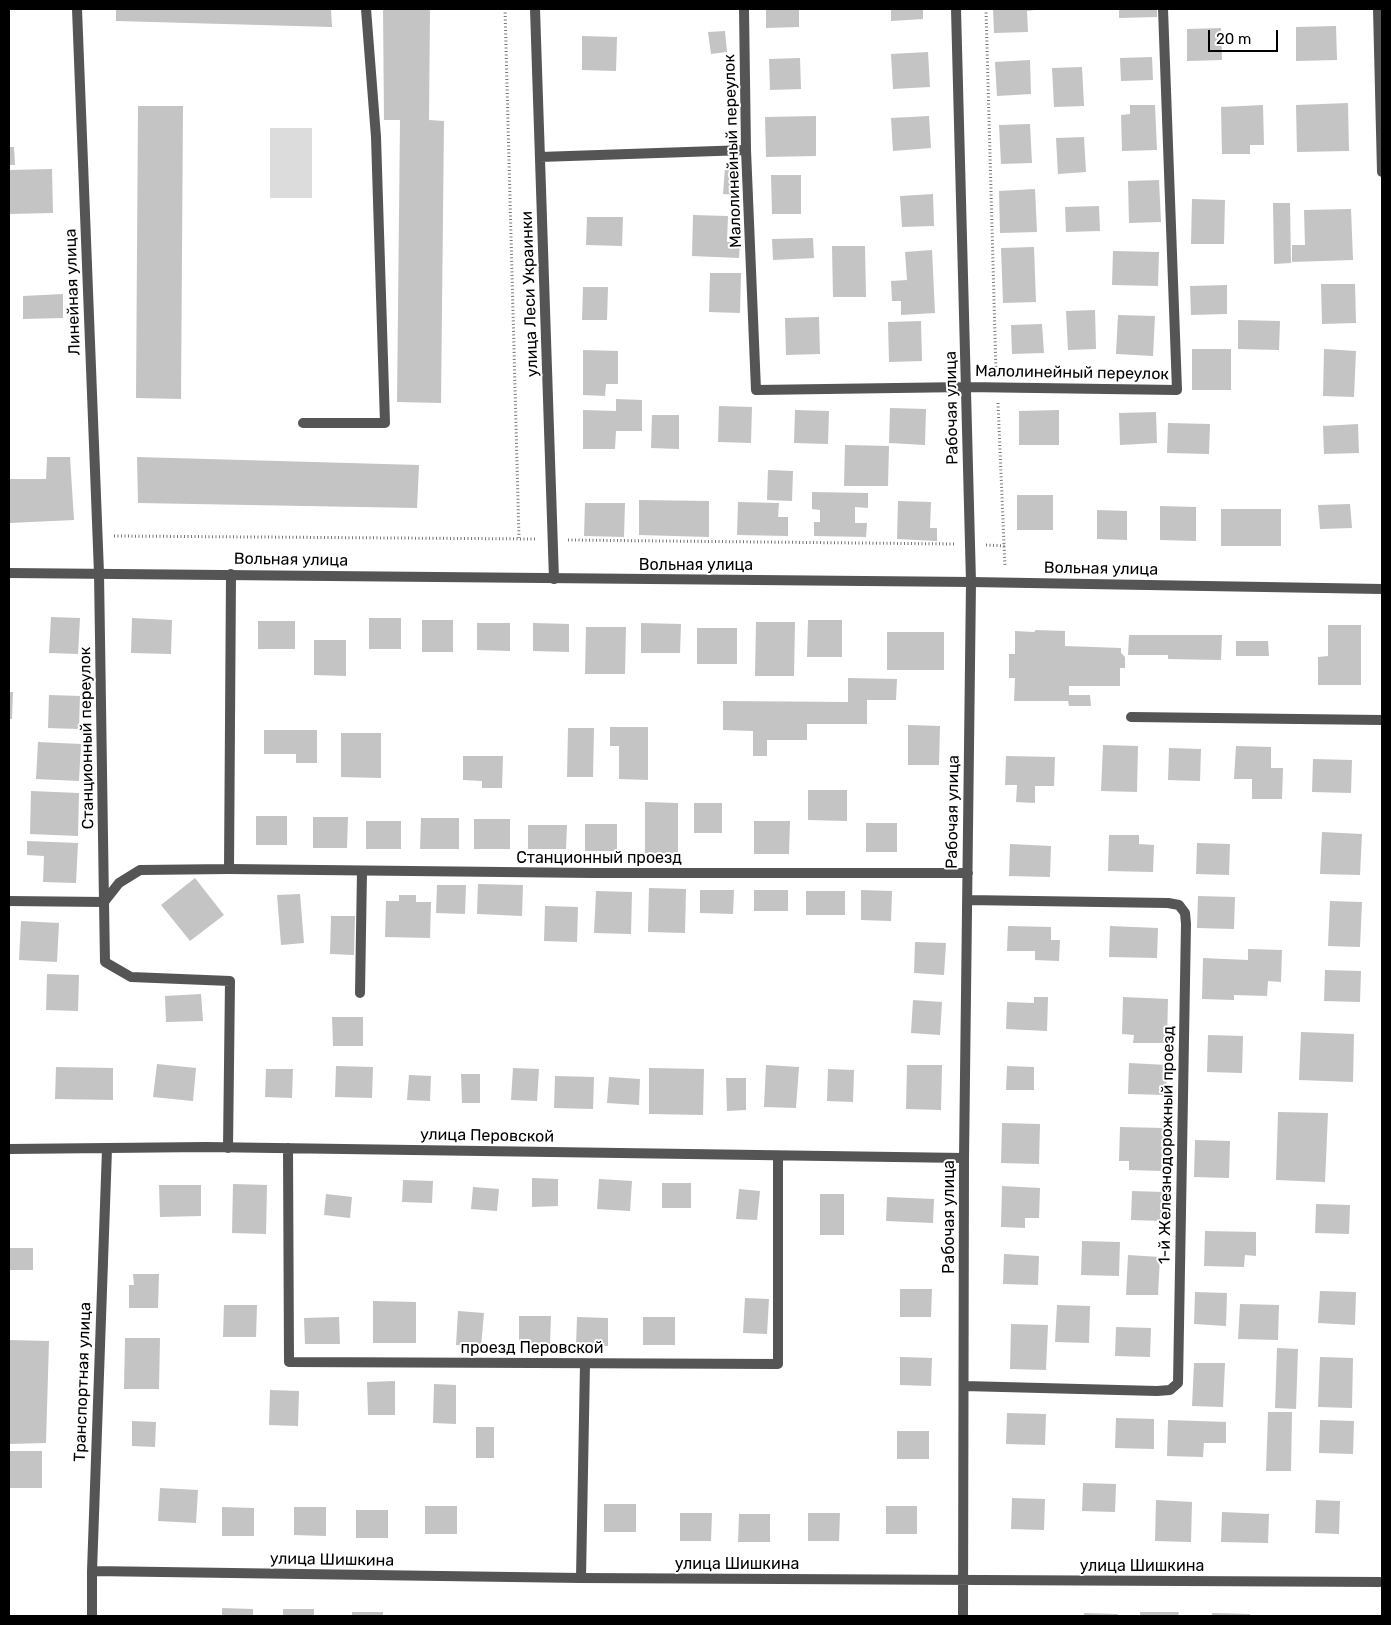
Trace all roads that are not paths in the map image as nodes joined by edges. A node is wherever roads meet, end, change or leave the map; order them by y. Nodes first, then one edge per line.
1 (77, 9) edge
2 (366, 9) edge
3 (535, 9) edge
4 (744, 9) edge
5 (956, 9) edge
6 (1163, 9) edge
7 (1378, 9) edge
8 (746, 150) junction
9 (540, 157) junction
10 (1382, 172) edge
11 (966, 387) junction
12 (303, 423) dead end
13 (9, 573) edge
14 (99, 573) junction
15 (231, 574) junction
16 (554, 579) junction
17 (971, 582) junction
18 (1382, 589) edge
19 (1131, 717) dead end
20 (1382, 720) edge
21 (229, 869) junction
22 (362, 871) junction
23 (968, 873) junction
24 (968, 900) junction
25 (9, 901) edge
26 (104, 902) junction
27 (360, 993) dead end
28 (228, 1148) junction
29 (288, 1148) junction
30 (9, 1149) edge
31 (107, 1149) junction
32 (778, 1156) junction
33 (964, 1158) junction
34 (585, 1364) junction
35 (964, 1386) junction
36 (92, 1571) junction
37 (580, 1578) junction
38 (963, 1581) junction
39 (1382, 1582) edge
40 (92, 1616) edge
41 (963, 1616) edge

1 - 14 street, Линейная улица
2 - 12 street
3 - 9 street, улица Леси Украинки
4 - 8 street, Малолинейный переулок
5 - 11 street, Рабочая улица
6 - 11 street, Малолинейный переулок
7 - 10 street
8 - 9 street
8 - 11 street, Малолинейный переулок
9 - 16 street, улица Леси Украинки
11 - 17 street, Рабочая улица
13 - 14 street, Вольная улица
14 - 15 street, Вольная улица
14 - 26 street, Станционный переулок
15 - 16 street, Вольная улица
15 - 21 street
16 - 17 street, Вольная улица
17 - 18 street, Вольная улица
17 - 23 street, Рабочая улица
19 - 20 street
21 - 22 street, Станционный проезд
21 - 26 street, Станционный проезд
22 - 23 street, Станционный проезд
22 - 27 street
23 - 24 street, Рабочая улица
24 - 33 street, Рабочая улица
24 - 35 street, 1-й Железнодорожный проезд
25 - 26 street
26 - 28 street, Станционный переулок
28 - 29 street, улица Перовской
28 - 31 street, улица Перовской
29 - 32 street, улица Перовской
29 - 34 street, проезд Перовской
30 - 31 street, улица Перовской
31 - 36 street, Транспортная улица
32 - 33 street, улица Перовской
32 - 34 street, проезд Перовской
33 - 35 street, Рабочая улица
34 - 37 street
35 - 38 street, Рабочая улица
36 - 37 street, улица Шишкина
36 - 40 street, Транспортная улица
37 - 38 street, улица Шишкина
38 - 39 street, улица Шишкина
38 - 41 street, Рабочая улица

